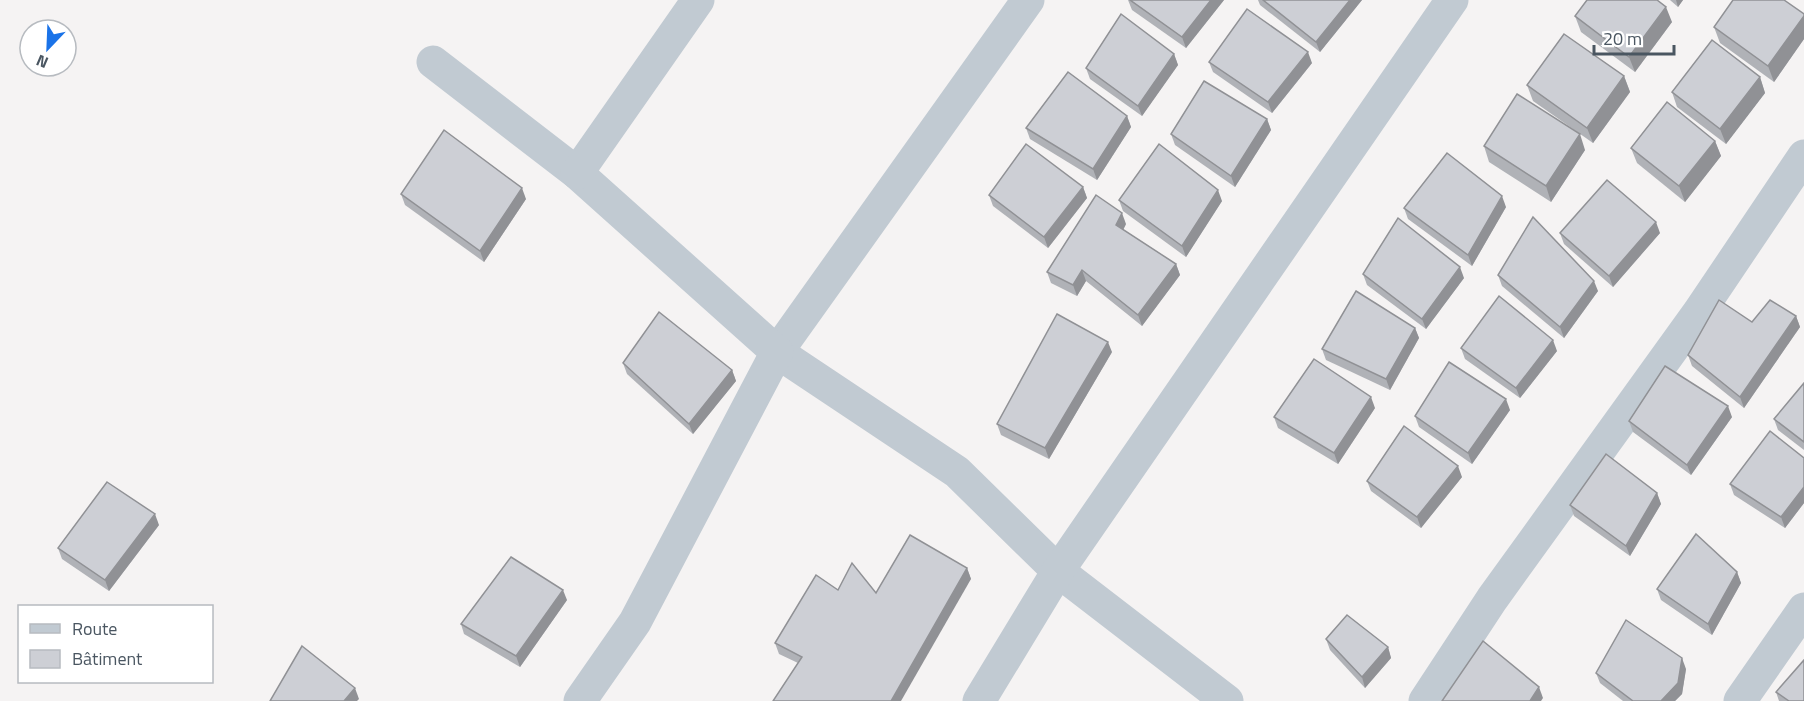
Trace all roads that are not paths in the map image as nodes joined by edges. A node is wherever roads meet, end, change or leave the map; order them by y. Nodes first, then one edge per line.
1 (698, 0) edge
2 (1028, 0) edge
3 (1452, 0) edge
4 (433, 62) dead end
5 (1804, 156) edge
6 (577, 173) junction
7 (777, 352) junction
8 (1058, 571) junction
9 (1804, 609) edge
10 (580, 701) edge
11 (979, 701) edge
12 (1227, 701) edge
13 (1425, 701) edge
14 (1740, 701) edge

1 - 6 street
2 - 7 street
3 - 8 street
4 - 6 street
5 - 13 street
6 - 7 street
7 - 8 street
7 - 10 street
8 - 11 street
8 - 12 street
9 - 14 street

